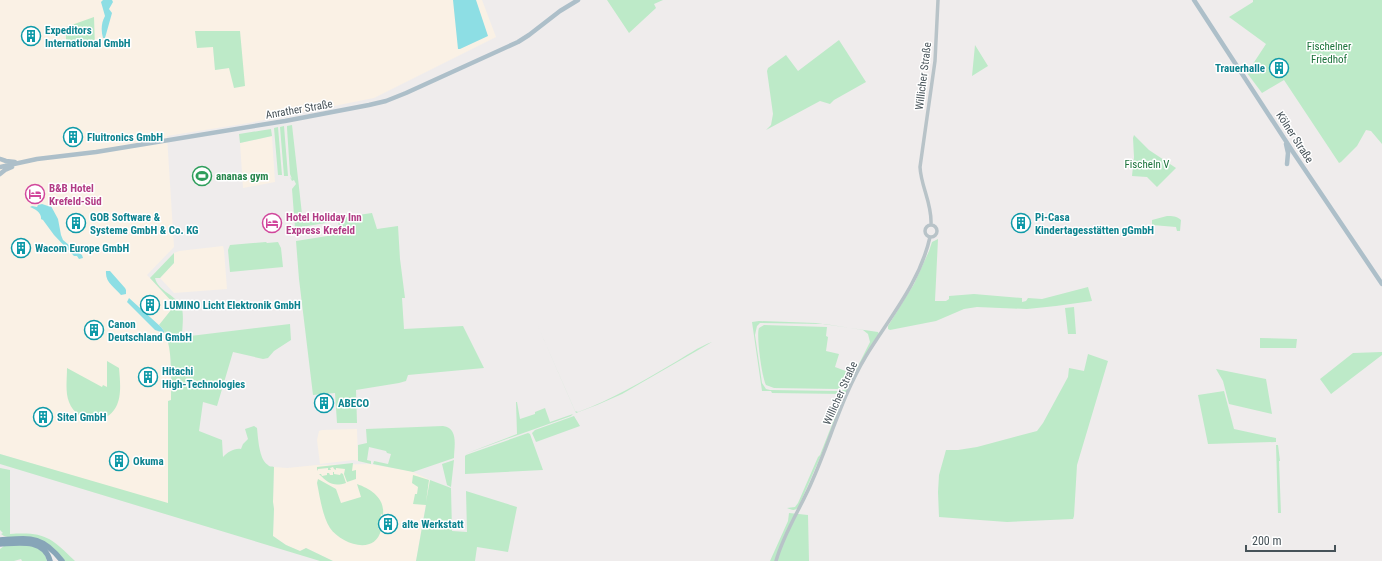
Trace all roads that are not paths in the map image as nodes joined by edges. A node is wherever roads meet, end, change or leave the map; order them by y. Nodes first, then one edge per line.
1 (578, 0) edge
2 (938, 0) edge
3 (1194, 0) edge
4 (1284, 138) junction
5 (0, 159) edge
6 (19, 163) junction
7 (1287, 164) dead end
8 (0, 168) edge
9 (0, 174) edge
10 (931, 224) junction
11 (930, 237) junction
12 (1382, 284) edge
13 (0, 535) edge
14 (17, 539) junction
15 (0, 540) edge
16 (0, 544) edge
17 (7, 544) junction
18 (0, 547) edge
19 (50, 561) edge
20 (62, 561) edge
21 (776, 561) edge

1 - 6 main road, Anrather Straße
2 - 10 street, Willicher Straße
3 - 4 main road, Kölner Straße
4 - 7 main road
4 - 12 main road, Kölner Straße
5 - 6 main road
6 - 8 main road, Anrather Straße
6 - 9 main road
10 - 11 street
10 - 11 street
11 - 21 street, Willicher Straße
13 - 14 highway
14 - 15 highway
14 - 20 highway
16 - 17 highway
17 - 18 highway
17 - 19 highway

